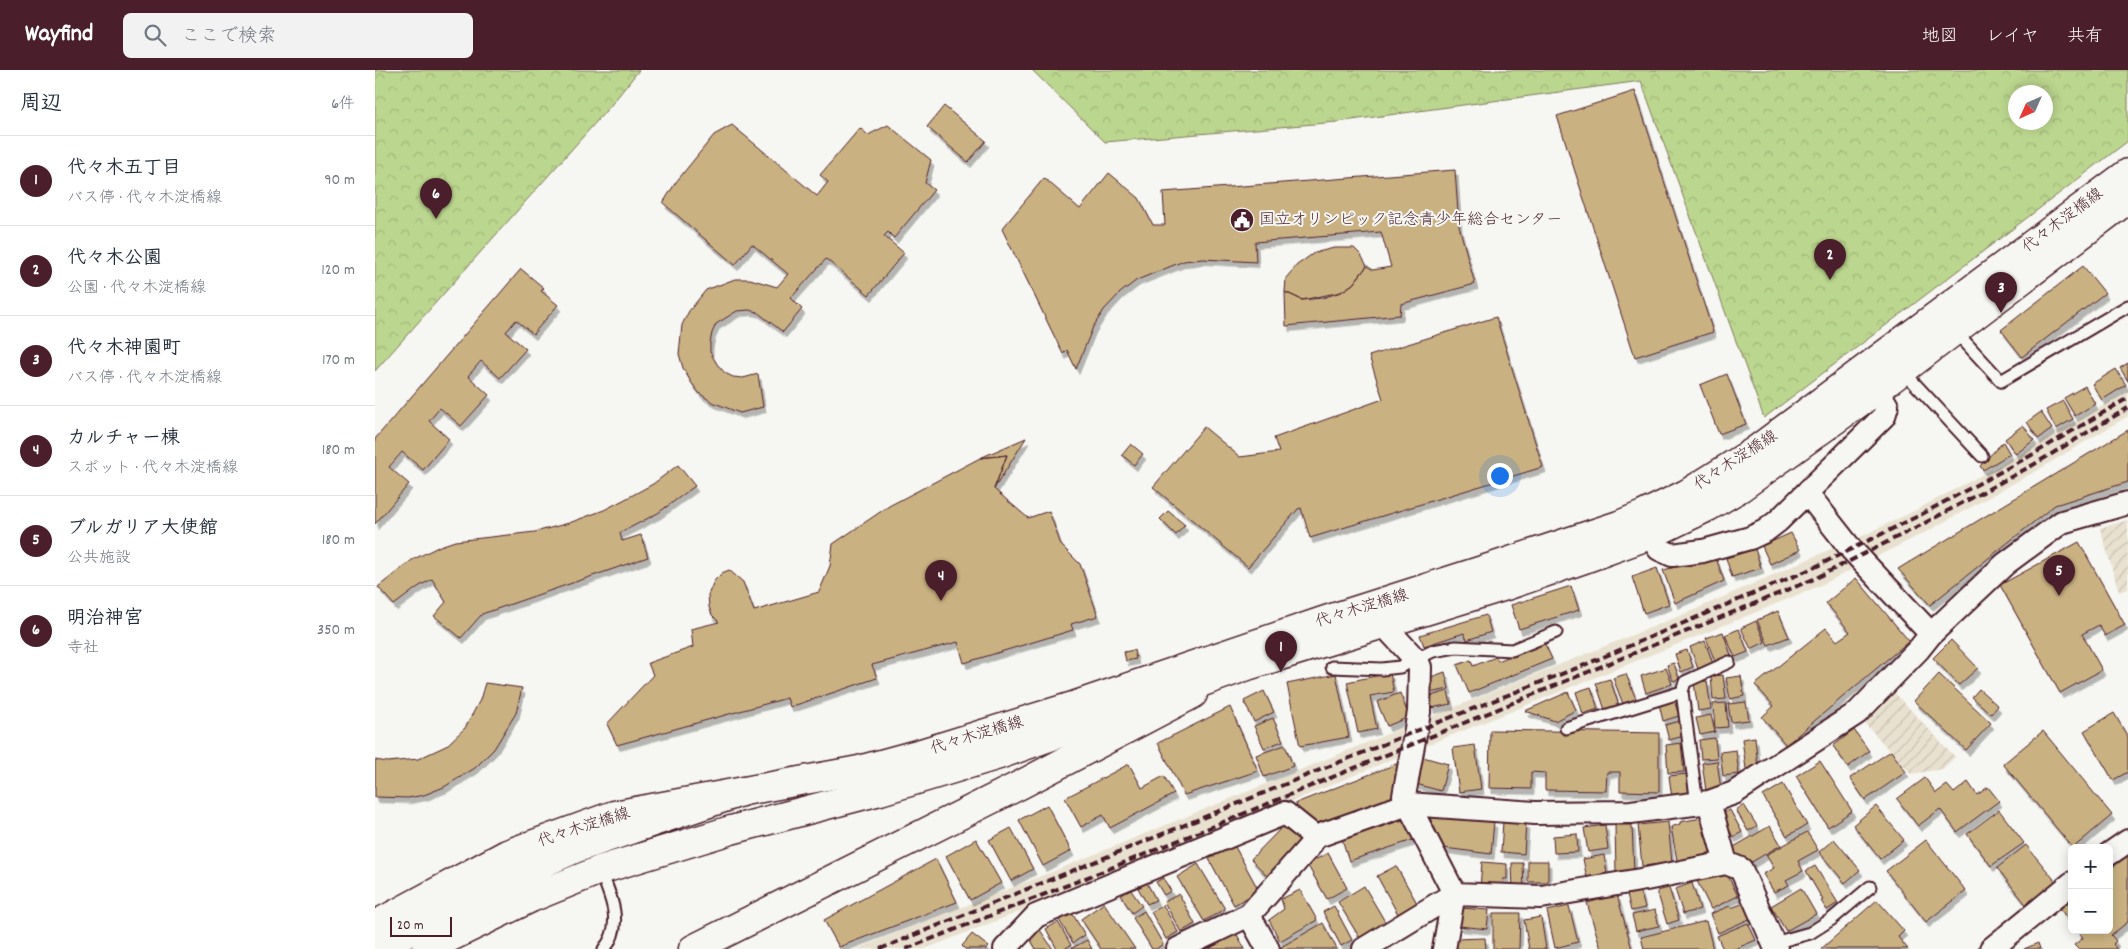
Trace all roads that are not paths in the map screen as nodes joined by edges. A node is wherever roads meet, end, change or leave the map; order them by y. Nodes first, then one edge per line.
1 (2128, 173) edge
2 (2128, 199) edge
3 (2128, 306) edge
4 (1955, 331) junction
5 (1903, 371) junction
6 (1871, 379) junction
7 (1983, 456) dead end
8 (1807, 493) junction
9 (2128, 503) edge
10 (1650, 536) junction
11 (1382, 623) junction
12 (1556, 632) dead end
13 (1931, 634) junction
14 (1416, 660) junction
15 (1729, 662) dead end
16 (1253, 664) junction
17 (1332, 667) dead end
18 (1682, 692) junction
19 (1566, 728) dead end
20 (744, 791) junction
21 (1703, 803) junction
22 (1408, 804) junction
23 (1315, 837) junction
24 (2128, 840) edge
25 (2113, 851) edge
26 (1726, 863) junction
27 (600, 870) junction
28 (2068, 886) edge
29 (1871, 887) dead end
30 (1454, 894) junction
31 (1249, 915) junction
32 (375, 925) edge
33 (1774, 947) edge
34 (375, 949) edge
35 (426, 949) edge
36 (604, 949) edge
37 (693, 949) edge
38 (1005, 949) edge
39 (1178, 949) edge
40 (1268, 949) edge
41 (1365, 949) edge
42 (1444, 949) edge
43 (1991, 949) edge

1 - 6 main road, 代々木淀橋線
2 - 4 main road, 代々木淀橋線
3 - 4 lane
4 - 5 main road, 代々木淀橋線
5 - 6 main road, 代々木淀橋線
5 - 7 lane
6 - 8 street
6 - 10 main road, 代々木淀橋線
6 - 20 main road, 代々木淀橋線
8 - 10 street
8 - 13 street
9 - 13 street
10 - 11 main road, 代々木淀橋線
11 - 14 street
11 - 16 main road, 代々木淀橋線
12 - 14 lane
13 - 21 street
14 - 17 lane
14 - 22 street
15 - 18 lane
16 - 27 main road
16 - 37 main road, 代々木淀橋線
18 - 19 lane
18 - 21 lane
20 - 32 main road, 代々木淀橋線
20 - 34 main road
21 - 22 street
21 - 26 street
22 - 23 street
22 - 30 street
23 - 31 street
23 - 38 street
24 - 25 street
26 - 30 street
26 - 33 street
27 - 35 main road
27 - 36 lane
28 - 43 street
29 - 33 lane
30 - 41 street
30 - 42 street
31 - 39 street
31 - 40 street

